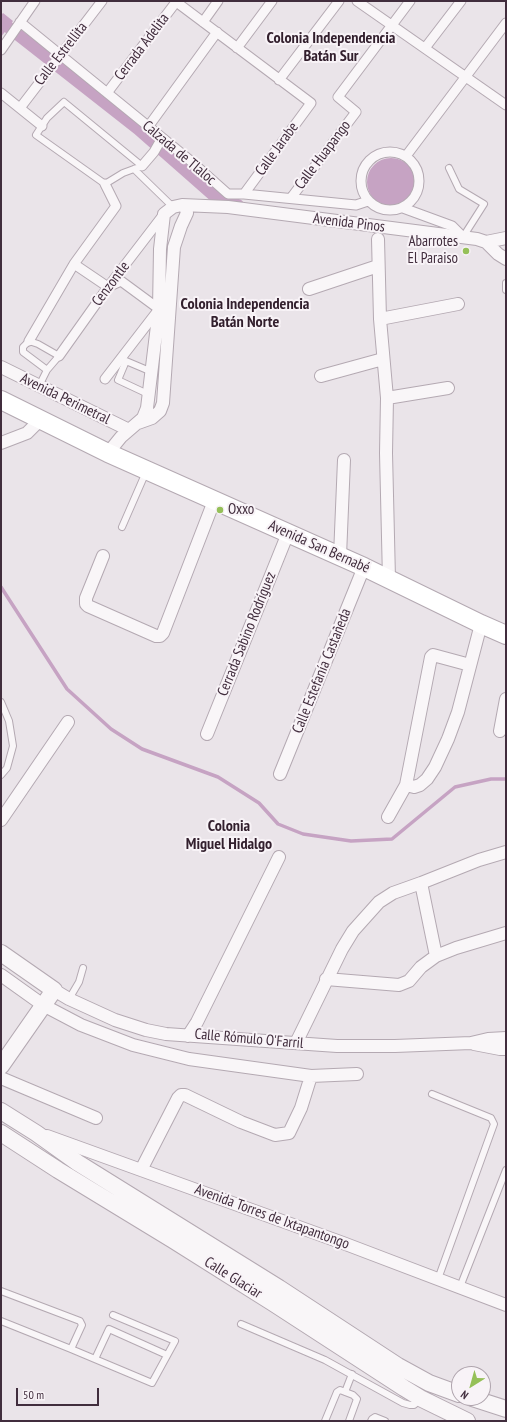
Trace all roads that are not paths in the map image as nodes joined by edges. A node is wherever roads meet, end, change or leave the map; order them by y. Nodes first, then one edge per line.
1 (35, 1) edge
2 (102, 1) edge
3 (218, 1) edge
4 (272, 1) edge
5 (339, 1) edge
6 (358, 1) edge
7 (410, 1) edge
8 (461, 1) edge
9 (176, 2) edge
10 (20, 22) junction
11 (202, 22) junction
12 (506, 23) edge
13 (392, 25) junction
14 (217, 32) junction
15 (237, 48) junction
16 (425, 48) junction
17 (1, 50) edge
18 (60, 55) junction
19 (466, 76) junction
20 (279, 80) junction
21 (107, 93) junction
22 (2, 94) edge
23 (506, 105) edge
24 (20, 108) junction
25 (42, 126) junction
26 (148, 127) junction
27 (161, 139) junction
28 (406, 156) junction
29 (138, 168) junction
30 (449, 168) dead end
31 (105, 184) junction
32 (244, 194) junction
33 (291, 198) junction
34 (368, 201) junction
35 (403, 208) junction
36 (174, 209) junction
37 (463, 237) junction
38 (506, 238) edge
39 (378, 239) dead end
40 (486, 242) junction
41 (506, 259) edge
42 (74, 264) junction
43 (378, 266) junction
44 (506, 283) edge
45 (108, 287) junction
46 (309, 289) dead end
47 (506, 290) edge
48 (458, 304) dead end
49 (159, 309) junction
50 (380, 319) junction
51 (29, 341) junction
52 (59, 356) junction
53 (383, 359) junction
54 (1, 367) edge
55 (48, 370) junction
56 (152, 372) junction
57 (321, 376) dead end
58 (105, 379) dead end
59 (39, 386) junction
60 (448, 388) dead end
61 (150, 395) junction
62 (387, 398) junction
63 (1, 400) edge
64 (40, 420) junction
65 (133, 427) junction
66 (1, 443) edge
67 (108, 453) junction
68 (344, 460) dead end
69 (147, 470) junction
70 (214, 501) junction
71 (122, 527) dead end
72 (288, 533) junction
73 (103, 556) dead end
74 (340, 556) junction
75 (364, 567) junction
76 (389, 579) junction
77 (481, 624) junction
78 (505, 632) edge
79 (470, 665) junction
80 (1, 702) edge
81 (505, 708) edge
82 (68, 722) dead end
83 (500, 731) dead end
84 (207, 734) dead end
85 (280, 774) dead end
86 (1, 775) edge
87 (406, 785) junction
88 (388, 817) dead end
89 (1, 820) edge
90 (506, 852) edge
91 (279, 857) dead end
92 (421, 884) junction
93 (506, 933) edge
94 (1, 953) edge
95 (436, 956) junction
96 (82, 968) dead end
97 (1, 975) edge
98 (326, 979) junction
99 (54, 990) junction
100 (69, 999) junction
101 (43, 1005) junction
102 (188, 1036) junction
103 (506, 1038) edge
104 (296, 1043) junction
105 (471, 1043) junction
106 (506, 1049) edge
107 (1, 1066) edge
108 (357, 1074) dead end
109 (311, 1076) junction
110 (1, 1078) edge
111 (432, 1094) dead end
112 (1, 1111) edge
113 (96, 1118) dead end
114 (1, 1133) edge
115 (36, 1133) junction
116 (140, 1170) junction
117 (506, 1170) edge
118 (438, 1280) junction
119 (460, 1287) junction
120 (1, 1291) edge
121 (506, 1305) edge
122 (113, 1315) dead end
123 (1, 1321) edge
124 (241, 1324) dead end
125 (71, 1349) junction
126 (167, 1355) junction
127 (95, 1359) junction
128 (394, 1372) junction
129 (352, 1374) junction
130 (451, 1391) edge
131 (345, 1392) junction
132 (422, 1399) junction
133 (491, 1404) edge
134 (506, 1409) edge
135 (325, 1421) edge
136 (349, 1421) edge
137 (371, 1421) edge
138 (385, 1421) edge
139 (467, 1421) edge

1 - 10 street
2 - 18 street, Calle Estrellita
3 - 11 street
4 - 15 street
5 - 20 street
6 - 13 street
7 - 13 street, Calle Huapango
8 - 16 street
9 - 11 street
9 - 21 street, Cerrada Adelita
10 - 17 street
10 - 18 street, Calzada de Tlaloc
11 - 14 street
12 - 19 street
13 - 16 street
13 - 33 street, Calle Huapango
14 - 15 street
14 - 26 street
15 - 20 street
16 - 19 street
18 - 21 street, Calzada de Tlaloc
18 - 24 street, Calle Estrellita
19 - 23 street
19 - 28 street
20 - 32 street, Calle Jarabe
21 - 26 street, Calzada de Tlaloc
22 - 24 street
24 - 25 street
25 - 29 lane
25 - 31 lane
26 - 27 street, Calzada de Tlaloc
27 - 29 street
27 - 32 street, Calzada de Tlaloc
28 - 34 street
28 - 35 street
29 - 31 lane
29 - 36 lane
30 - 37 lane
31 - 42 street
32 - 33 street, Calzada de Tlaloc
33 - 34 street, Calzada de Tlaloc
34 - 35 street
35 - 37 street
36 - 37 street, Avenida Pinos
36 - 45 street, Cenzontle
36 - 49 street
36 - 65 street
37 - 40 street, Avenida Pinos
38 - 40 street
39 - 43 street
40 - 41 street
42 - 45 street
42 - 51 street
43 - 46 street
43 - 50 street
44 - 47 lane
45 - 49 street
45 - 52 street, Cenzontle
48 - 50 street
49 - 56 street
49 - 58 street
50 - 53 street
51 - 52 lane
51 - 55 lane
52 - 55 lane
53 - 57 street
53 - 62 street
54 - 59 street, Avenida Perimetral
55 - 59 lane
56 - 61 street
56 - 61 lane
59 - 65 street, Avenida Perimetral
60 - 62 street
61 - 65 street
62 - 76 street
63 - 64 main road, Avenida San Bernabé
64 - 66 street
64 - 67 main road, Avenida San Bernabé
65 - 67 street
67 - 69 main road, Avenida San Bernabé
68 - 74 street
69 - 70 main road, Avenida San Bernabé
69 - 71 lane
70 - 72 main road, Avenida San Bernabé
70 - 73 street
72 - 74 main road, Avenida San Bernabé
72 - 84 street, Cerrada Sabino Rodríguez
74 - 75 main road, Avenida San Bernabé
75 - 76 main road, Avenida San Bernabé
75 - 85 street, Calle Estefanía Castañeda
76 - 77 main road, Avenida San Bernabé
77 - 78 main road, Avenida San Bernabé
77 - 79 street
79 - 87 street
79 - 87 street
80 - 86 lane
81 - 83 street
82 - 89 street
87 - 88 street
90 - 92 street
91 - 102 street, Calle Rómulo O'Farril
92 - 95 street
92 - 98 street
93 - 95 street
94 - 99 street
95 - 98 street
96 - 100 lane
97 - 101 street
98 - 104 street
99 - 100 street
99 - 101 street
100 - 102 street
101 - 107 street
101 - 109 street
102 - 104 street, Calle Rómulo O'Farril
103 - 105 street, Calle Rómulo O'Farril
104 - 105 street, Calle Rómulo O'Farril
105 - 106 street
108 - 109 street
109 - 116 street
110 - 113 street
111 - 118 lane
112 - 115 street, Calle Glaciar
114 - 128 street, Calle Glaciar
115 - 116 street, Avenida Torres de Ixtapantongo
115 - 128 street, Calle Glaciar
116 - 118 street, Avenida Torres de Ixtapantongo
117 - 119 lane
118 - 119 street, Avenida Torres de Ixtapantongo
119 - 121 street, Avenida Torres de Ixtapantongo
120 - 125 lane
122 - 126 lane
123 - 125 lane
124 - 129 lane
125 - 127 lane
126 - 127 lane
126 - 127 lane
128 - 130 street, Calle Glaciar
128 - 132 street, Calle Glaciar
129 - 131 lane
129 - 132 lane
131 - 135 lane
131 - 136 lane
132 - 139 street, Calle Glaciar
133 - 134 street
137 - 138 lane

